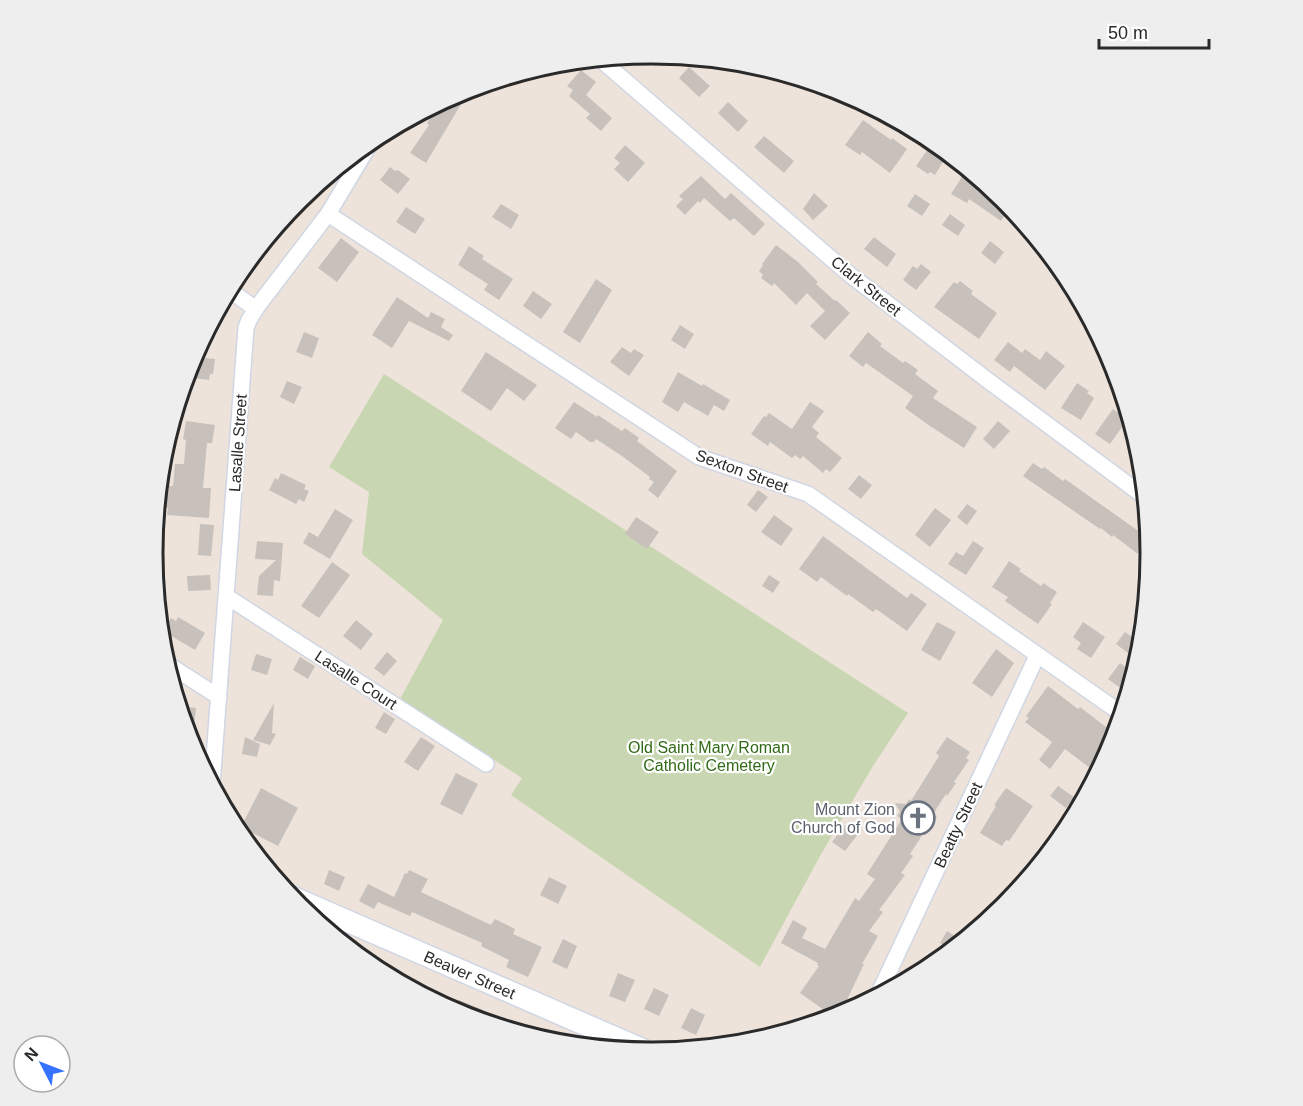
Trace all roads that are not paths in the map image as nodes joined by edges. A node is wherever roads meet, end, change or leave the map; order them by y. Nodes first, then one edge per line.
1 (609, 67) edge
2 (360, 161) edge
3 (328, 214) junction
4 (237, 295) edge
5 (256, 309) junction
6 (1136, 490) edge
7 (226, 596) junction
8 (1037, 656) junction
9 (178, 671) edge
10 (219, 697) junction
11 (1114, 709) edge
12 (486, 764) dead end
13 (213, 769) edge
14 (316, 907) edge
15 (884, 983) edge
16 (621, 1040) edge

1 - 6 street, Clark Street
2 - 3 street, Lasalle Street
3 - 5 street, Lasalle Street
3 - 8 street, Sexton Street
4 - 5 street
5 - 7 street, Lasalle Street
7 - 10 street, Lasalle Street
7 - 12 street, Lasalle Court
8 - 11 street, Sexton Street
8 - 15 street, Beatty Street
9 - 10 street
10 - 13 street, Lasalle Street
14 - 16 main road, Beaver Street

